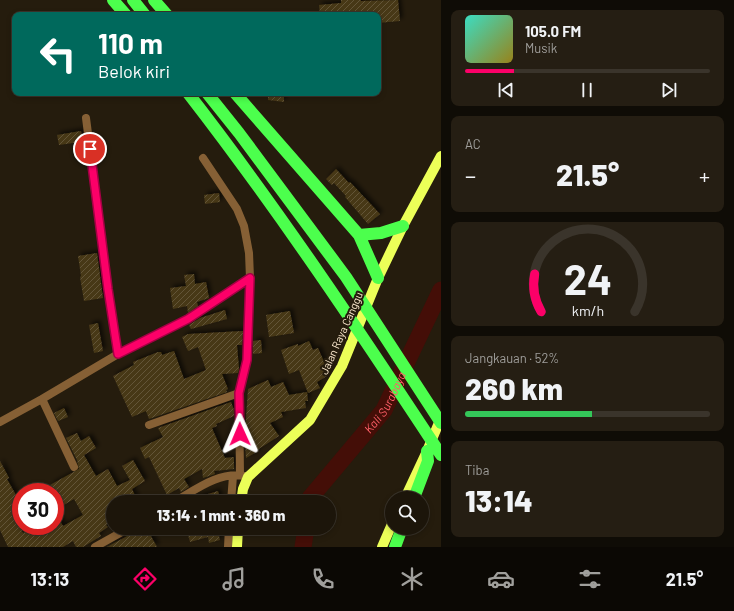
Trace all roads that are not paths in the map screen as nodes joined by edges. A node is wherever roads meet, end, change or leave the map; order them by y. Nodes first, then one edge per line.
1 (113, 0) edge
2 (133, 0) edge
3 (154, 0) edge
4 (123, 12) edge
5 (143, 12) edge
6 (164, 12) edge
7 (190, 96) edge
8 (209, 96) edge
9 (238, 96) edge
10 (86, 118) dead end
11 (441, 156) edge
12 (203, 158) dead end
13 (403, 226) junction
14 (359, 235) junction
15 (250, 278) junction
16 (378, 278) junction
17 (118, 354) junction
18 (239, 393) junction
19 (42, 399) junction
20 (441, 418) edge
21 (0, 422) edge
22 (441, 423) edge
23 (149, 425) dead end
24 (428, 450) junction
25 (441, 455) edge
26 (74, 467) dead end
27 (240, 476) junction
28 (408, 491) edge
29 (417, 491) edge
30 (187, 495) edge
31 (233, 495) edge
32 (242, 495) edge
33 (116, 535) edge
34 (229, 535) edge
35 (238, 535) edge
36 (387, 535) edge
37 (388, 535) edge
38 (399, 535) edge
39 (95, 547) edge
40 (228, 547) edge
41 (237, 547) edge
42 (382, 547) edge
43 (385, 547) edge
44 (395, 547) edge

1 - 4 highway
2 - 5 highway
3 - 6 highway
7 - 25 highway
8 - 22 highway
9 - 14 highway
10 - 17 street
11 - 13 main road, Jalan Raya Canggu
12 - 15 street
13 - 14 highway
13 - 16 main road, Jalan Raya Canggu
14 - 16 highway
15 - 17 street
15 - 18 street
16 - 27 main road, Jalan Raya Canggu
17 - 19 street
18 - 23 street
18 - 27 street
19 - 21 street
19 - 26 street
20 - 24 main road
24 - 28 main road
24 - 29 highway
27 - 30 street
27 - 31 street
27 - 32 main road, Jalan Raya Canggu
33 - 39 street
34 - 40 street
35 - 41 main road
36 - 42 main road
37 - 43 main road
38 - 44 highway

